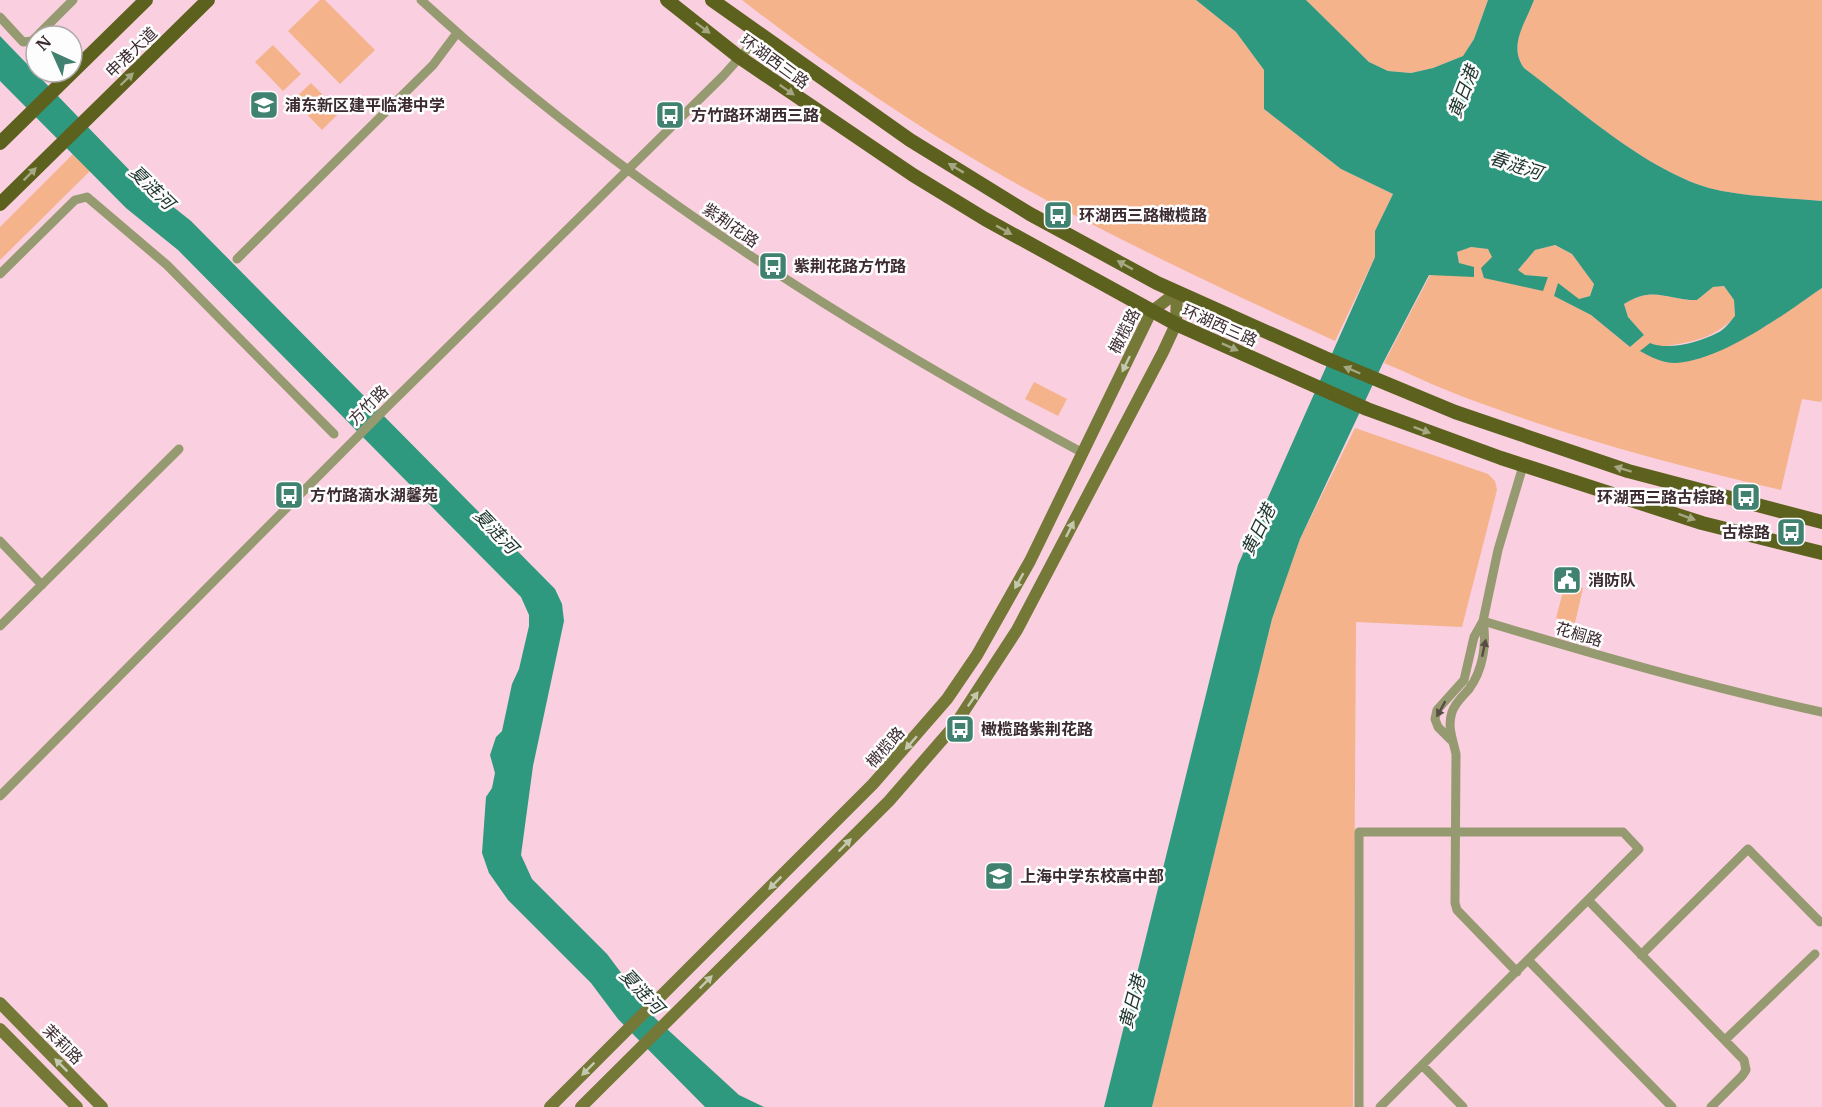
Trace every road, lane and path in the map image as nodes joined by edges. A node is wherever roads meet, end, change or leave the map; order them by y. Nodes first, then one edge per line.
1 (73, 0) edge
2 (146, 0) edge
3 (208, 0) edge
4 (421, 0) edge
5 (667, 0) edge
6 (712, 0) edge
7 (0, 17) edge
8 (48, 24) edge
9 (457, 33) junction
10 (759, 36) junction
11 (24, 42) edge
12 (739, 57) junction
13 (0, 143) edge
14 (627, 170) junction
15 (0, 204) edge
16 (237, 260) dead end
17 (0, 274) edge
18 (1177, 292) junction
19 (1151, 312) junction
20 (1176, 324) junction
21 (334, 434) dead end
22 (179, 449) dead end
23 (1083, 453) junction
24 (1523, 466) junction
25 (1822, 522) edge
26 (0, 542) edge
27 (1822, 553) edge
28 (42, 585) junction
29 (1484, 621) junction
30 (0, 626) edge
31 (1822, 712) edge
32 (1451, 740) junction
33 (0, 796) edge
34 (1454, 832) junction
35 (1588, 900) junction
36 (1820, 922) dead end
37 (1815, 954) dead end
38 (1641, 955) junction
39 (1528, 960) junction
40 (1517, 972) junction
41 (0, 1004) edge
42 (0, 1029) edge
43 (1725, 1041) junction
44 (1422, 1065) junction
45 (77, 1107) edge
46 (102, 1107) edge
47 (550, 1107) edge
48 (581, 1107) edge
49 (1359, 1107) edge
50 (1380, 1107) edge
51 (1463, 1107) edge
52 (1672, 1107) edge
53 (1711, 1107) edge

1 - 8 street
2 - 13 main road, 申港大道
15 -> 3 main road, 申港大道
4 - 9 street, 紫荆花路
5 -> 12 main road, 环湖西三路
6 - 10 main road, 环湖西三路
7 - 11 street
9 - 14 street, 紫荆花路
9 - 16 street
10 - 12 street, 方竹路
18 -> 10 main road, 环湖西三路
12 - 14 street, 方竹路
12 -> 19 main road, 环湖西三路
14 - 23 street, 紫荆花路
14 - 33 street, 方竹路
17 - 21 street
18 - 19 main road, 橄榄路
18 - 20 main road
25 -> 18 main road, 环湖西三路
19 - 20 main road, 环湖西三路
19 -> 23 main road, 橄榄路
20 -> 24 main road, 环湖西三路
48 -> 20 main road
22 - 28 street
23 -> 47 main road, 橄榄路
24 -> 27 main road, 环湖西三路
24 - 29 street
26 - 28 street
28 - 30 street
29 - 31 street, 花榈路
32 -> 29 street
29 -> 32 street
32 - 34 street
34 - 35 street
34 - 40 street
34 - 49 street
35 - 38 street
35 - 39 street
36 - 38 street
37 - 43 street
38 - 43 street
39 - 40 street
39 - 52 street
40 - 44 street
46 -> 41 main road, 茉莉路
42 - 45 main road, 茉莉路
43 - 53 street
44 - 50 street
44 - 51 street

